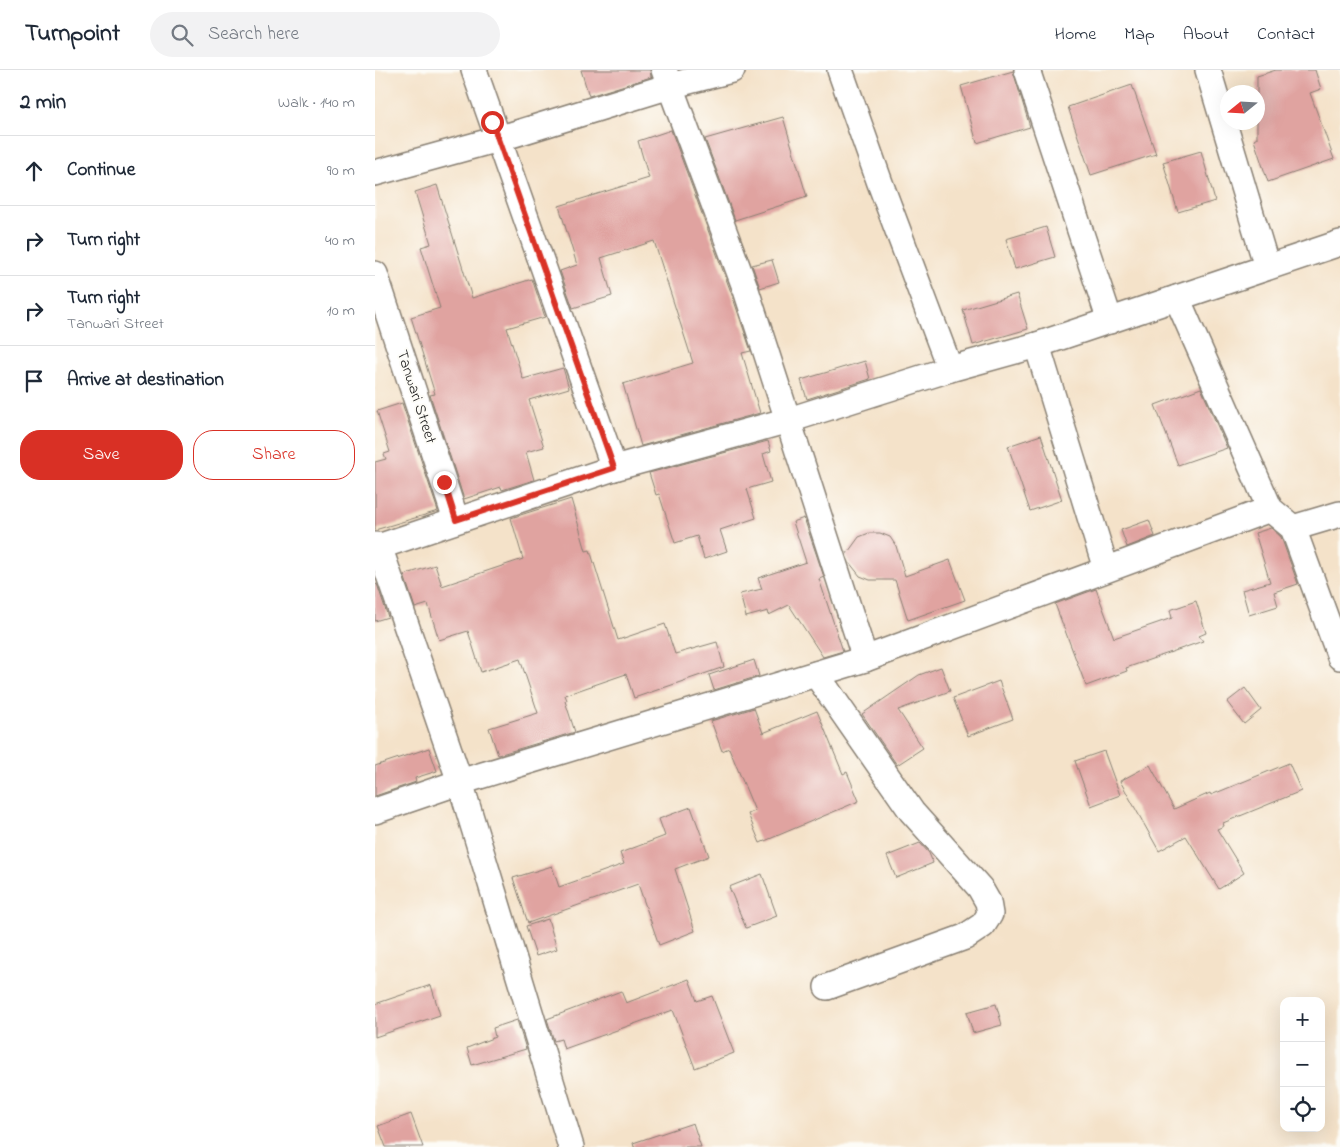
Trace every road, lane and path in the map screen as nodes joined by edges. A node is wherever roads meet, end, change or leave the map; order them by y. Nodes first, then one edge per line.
1 (474, 70) edge
2 (732, 70) edge
3 (841, 70) edge
4 (1027, 70) edge
5 (1209, 70) edge
6 (667, 78) edge
7 (498, 139) junction
8 (375, 173) edge
9 (1340, 243) edge
10 (1267, 267) junction
11 (375, 274) edge
12 (1177, 298) junction
13 (1110, 321) junction
14 (1037, 345) junction
15 (950, 369) junction
16 (789, 420) junction
17 (614, 468) junction
18 (1270, 509) junction
19 (1340, 514) edge
20 (456, 520) junction
21 (1293, 528) junction
22 (376, 546) edge
23 (1106, 569) junction
24 (1340, 657) edge
25 (865, 659) junction
26 (817, 674) junction
27 (460, 782) junction
28 (375, 811) edge
29 (827, 987) dead end
30 (571, 1147) edge

1 - 7 street
2 - 6 street
3 - 15 street
4 - 13 street
5 - 10 street
6 - 7 street
6 - 16 street
7 - 8 street
7 - 17 street
9 - 10 street
10 - 12 street
11 - 20 street, Tanwari Street
12 - 13 street
12 - 18 street
13 - 14 street
14 - 15 street
14 - 23 street
15 - 16 street
16 - 17 street
16 - 25 street
17 - 20 street
18 - 21 street
18 - 23 street
19 - 21 street
20 - 22 street
21 - 24 street
22 - 27 street
23 - 25 street
25 - 26 street
26 - 27 street
26 - 29 street
27 - 28 street
27 - 30 street

